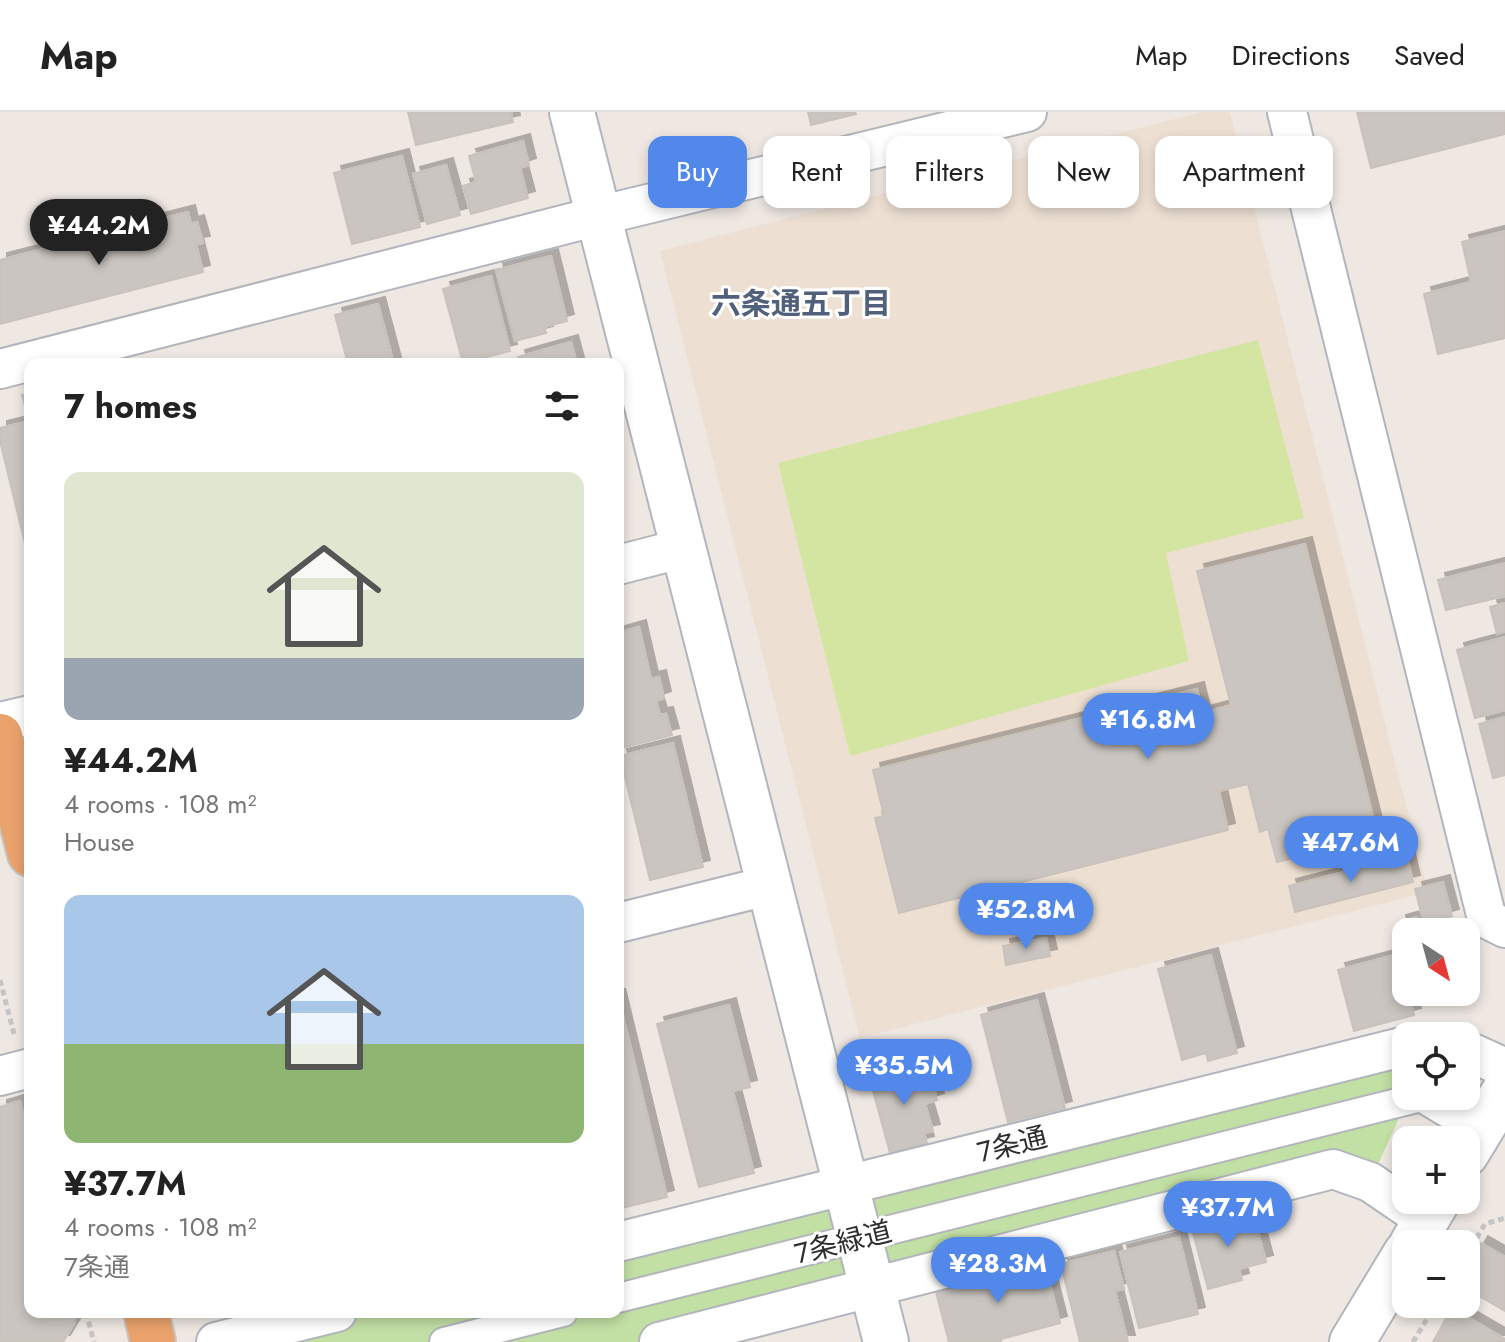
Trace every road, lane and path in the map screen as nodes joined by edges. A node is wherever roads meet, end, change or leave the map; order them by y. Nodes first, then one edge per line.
1 (572, 112) edge
2 (1027, 112) edge
3 (1287, 112) edge
4 (598, 216) junction
5 (43, 358) edge
6 (24, 363) edge
7 (0, 369) edge
8 (684, 548) junction
9 (624, 563) edge
10 (24, 716) edge
11 (0, 722) edge
12 (0, 736) edge
13 (24, 830) edge
14 (771, 885) junction
15 (624, 922) edge
16 (1505, 928) edge
17 (1392, 1049) edge
18 (1480, 1056) edge
19 (1505, 1068) edge
20 (24, 1070) edge
21 (0, 1076) edge
22 (1505, 1090) edge
23 (1454, 1126) edge
24 (1480, 1131) edge
25 (847, 1185) junction
26 (1505, 1218) edge
27 (1421, 1229) edge
28 (1480, 1232) edge
29 (858, 1238) junction
30 (624, 1241) edge
31 (872, 1288) junction
32 (624, 1296) edge
33 (88, 1318) edge
34 (147, 1318) edge
35 (313, 1318) edge
36 (539, 1318) edge
37 (1428, 1318) edge
38 (94, 1342) edge
39 (153, 1342) edge
40 (216, 1342) edge
41 (444, 1342) edge
42 (659, 1342) edge
43 (886, 1342) edge
44 (1352, 1342) edge
45 (1413, 1342) edge

1 - 4 street
2 - 4 street
3 - 16 street
4 - 5 street
4 - 8 street
6 - 7 street
8 - 9 street
8 - 14 street
10 - 11 street
12 - 13 highway
14 - 15 street
14 - 25 street
17 - 25 street, 7条通
18 - 19 street
20 - 21 street
22 - 24 street
23 - 29 street, 7条緑道
25 - 29 street
25 - 30 street, 7条通
26 - 28 path
27 - 31 street
27 - 44 street
29 - 31 street
29 - 32 street, 7条緑道
31 - 42 street
31 - 43 street
33 - 38 path
34 - 39 highway
35 - 40 street
36 - 41 street
37 - 45 path

